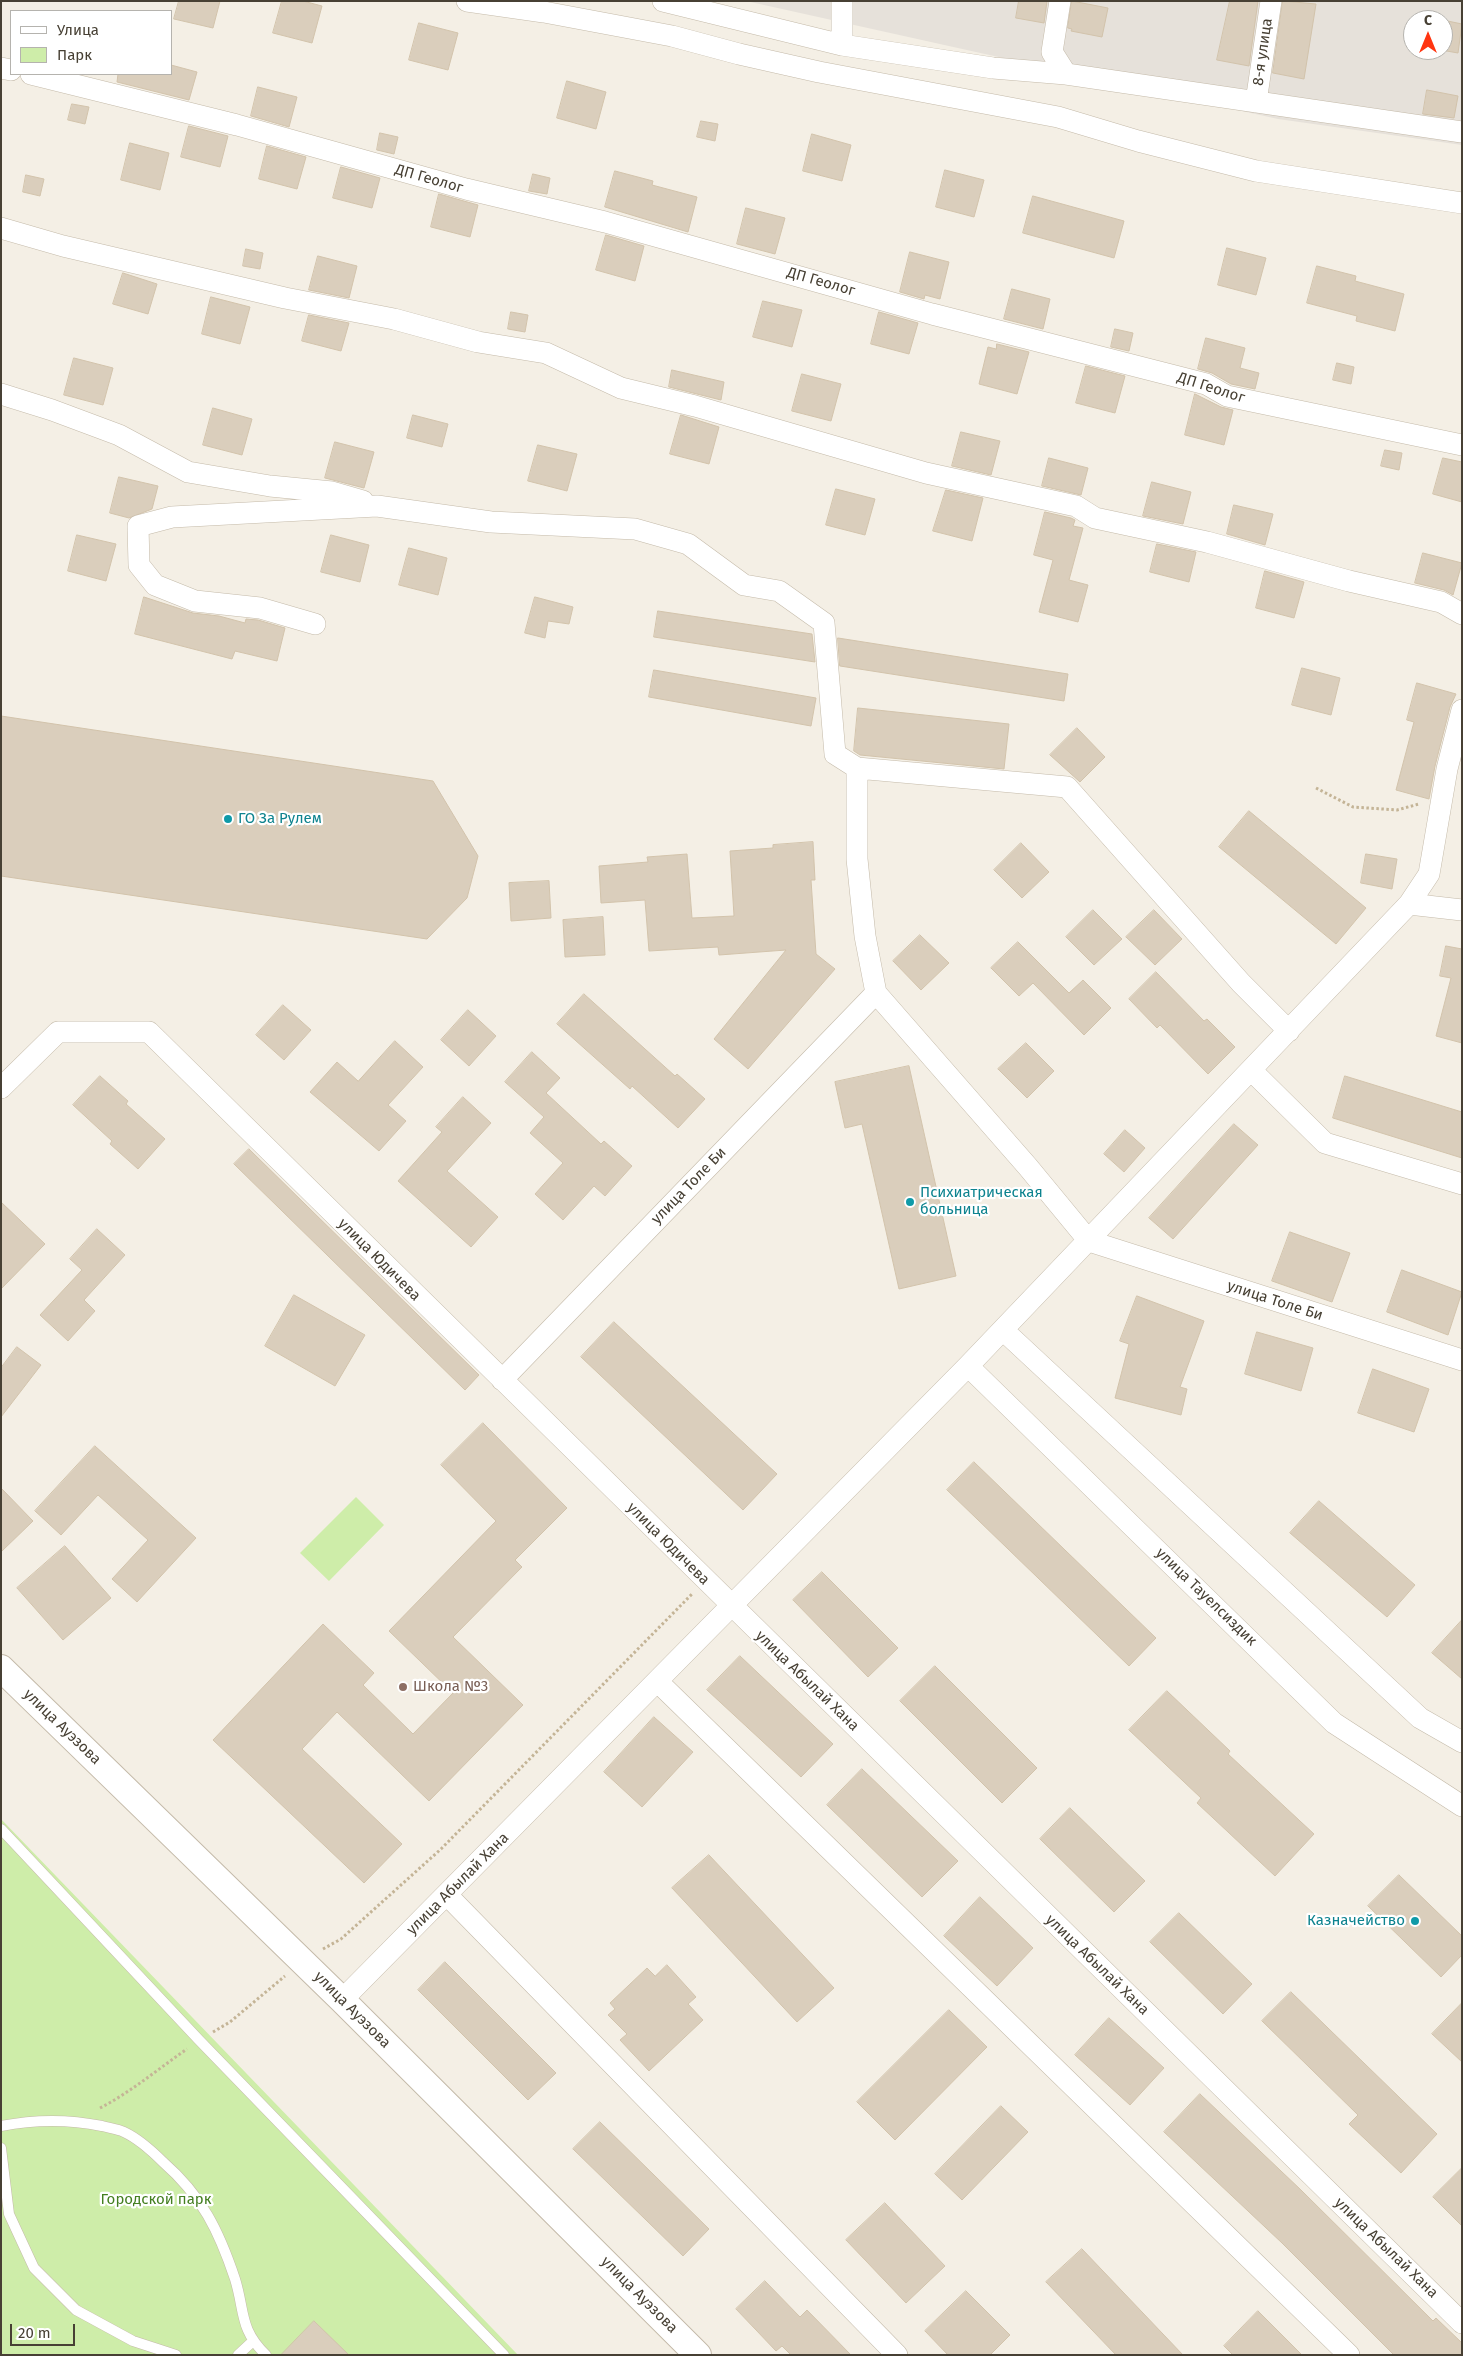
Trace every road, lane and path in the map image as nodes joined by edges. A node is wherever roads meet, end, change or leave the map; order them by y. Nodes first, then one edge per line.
1 (467, 1) edge
2 (663, 1) edge
3 (842, 1) edge
4 (1060, 1) edge
5 (1271, 1) edge
6 (842, 45) junction
7 (1066, 74) junction
8 (35, 75) edge
9 (1256, 102) junction
10 (1462, 132) edge
11 (1462, 203) edge
12 (1, 228) edge
13 (1, 394) edge
14 (1462, 445) edge
15 (377, 506) junction
16 (1462, 614) edge
17 (314, 624) dead end
18 (1462, 710) edge
19 (856, 768) junction
20 (1316, 788) dead end
21 (1442, 799) junction
22 (1409, 904) junction
23 (1462, 910) edge
24 (876, 993) junction
25 (1289, 1031) junction
26 (1251, 1070) junction
27 (1, 1088) edge
28 (1462, 1184) edge
29 (1089, 1241) junction
30 (1003, 1330) junction
31 (1462, 1360) edge
32 (968, 1366) junction
33 (502, 1380) junction
34 (705, 1581) junction
35 (731, 1607) junction
36 (1, 1668) edge
37 (658, 1682) junction
38 (1462, 1742) edge
39 (1462, 1806) edge
40 (1, 1829) edge
41 (447, 1895) junction
42 (302, 1961) junction
43 (342, 2000) junction
44 (199, 2040) junction
45 (77, 2121) junction
46 (1, 2126) edge
47 (1, 2148) edge
48 (1462, 2323) edge
49 (252, 2342) junction
50 (176, 2355) edge
51 (238, 2355) edge
52 (266, 2355) edge
53 (504, 2355) edge
54 (698, 2355) edge
55 (897, 2355) edge
56 (1350, 2355) edge

1 - 11 street
2 - 6 street
3 - 6 street
4 - 7 street
5 - 9 street, 8-я улица
6 - 7 street
7 - 9 street
8 - 14 street, ДП Геолог
9 - 10 street
12 - 16 street
13 - 15 street
15 - 17 street
15 - 19 street
18 - 21 street, улица Абылай Хана
19 - 24 street
19 - 25 street
20 - 21 path
21 - 22 street, улица Абылай Хана
22 - 23 street
22 - 25 street, улица Абылай Хана
24 - 29 street
24 - 33 street, улица Толе Би
25 - 26 street, улица Абылай Хана
26 - 28 street
26 - 29 street, улица Абылай Хана
27 - 33 street, улица Юдичева
29 - 30 street, улица Абылай Хана
29 - 31 street, улица Толе Би
30 - 32 street, улица Абылай Хана
30 - 38 street
32 - 35 street, улица Абылай Хана
32 - 39 street, улица Тауелсиздик
33 - 34 street, улица Юдичева
34 - 35 street, улица Юдичева
34 - 42 path
35 - 37 street, улица Абылай Хана
35 - 48 street, улица Абылай Хана
36 - 42 street, улица Ауэзова
37 - 41 street, улица Абылай Хана
37 - 56 street
40 - 44 lane
41 - 43 street, улица Абылай Хана
41 - 55 street
42 - 43 street, улица Ауэзова
42 - 44 path
43 - 54 street, улица Ауэзова
44 - 45 path
44 - 53 lane
45 - 46 lane
45 - 49 lane
47 - 50 lane
49 - 51 lane
49 - 52 lane

